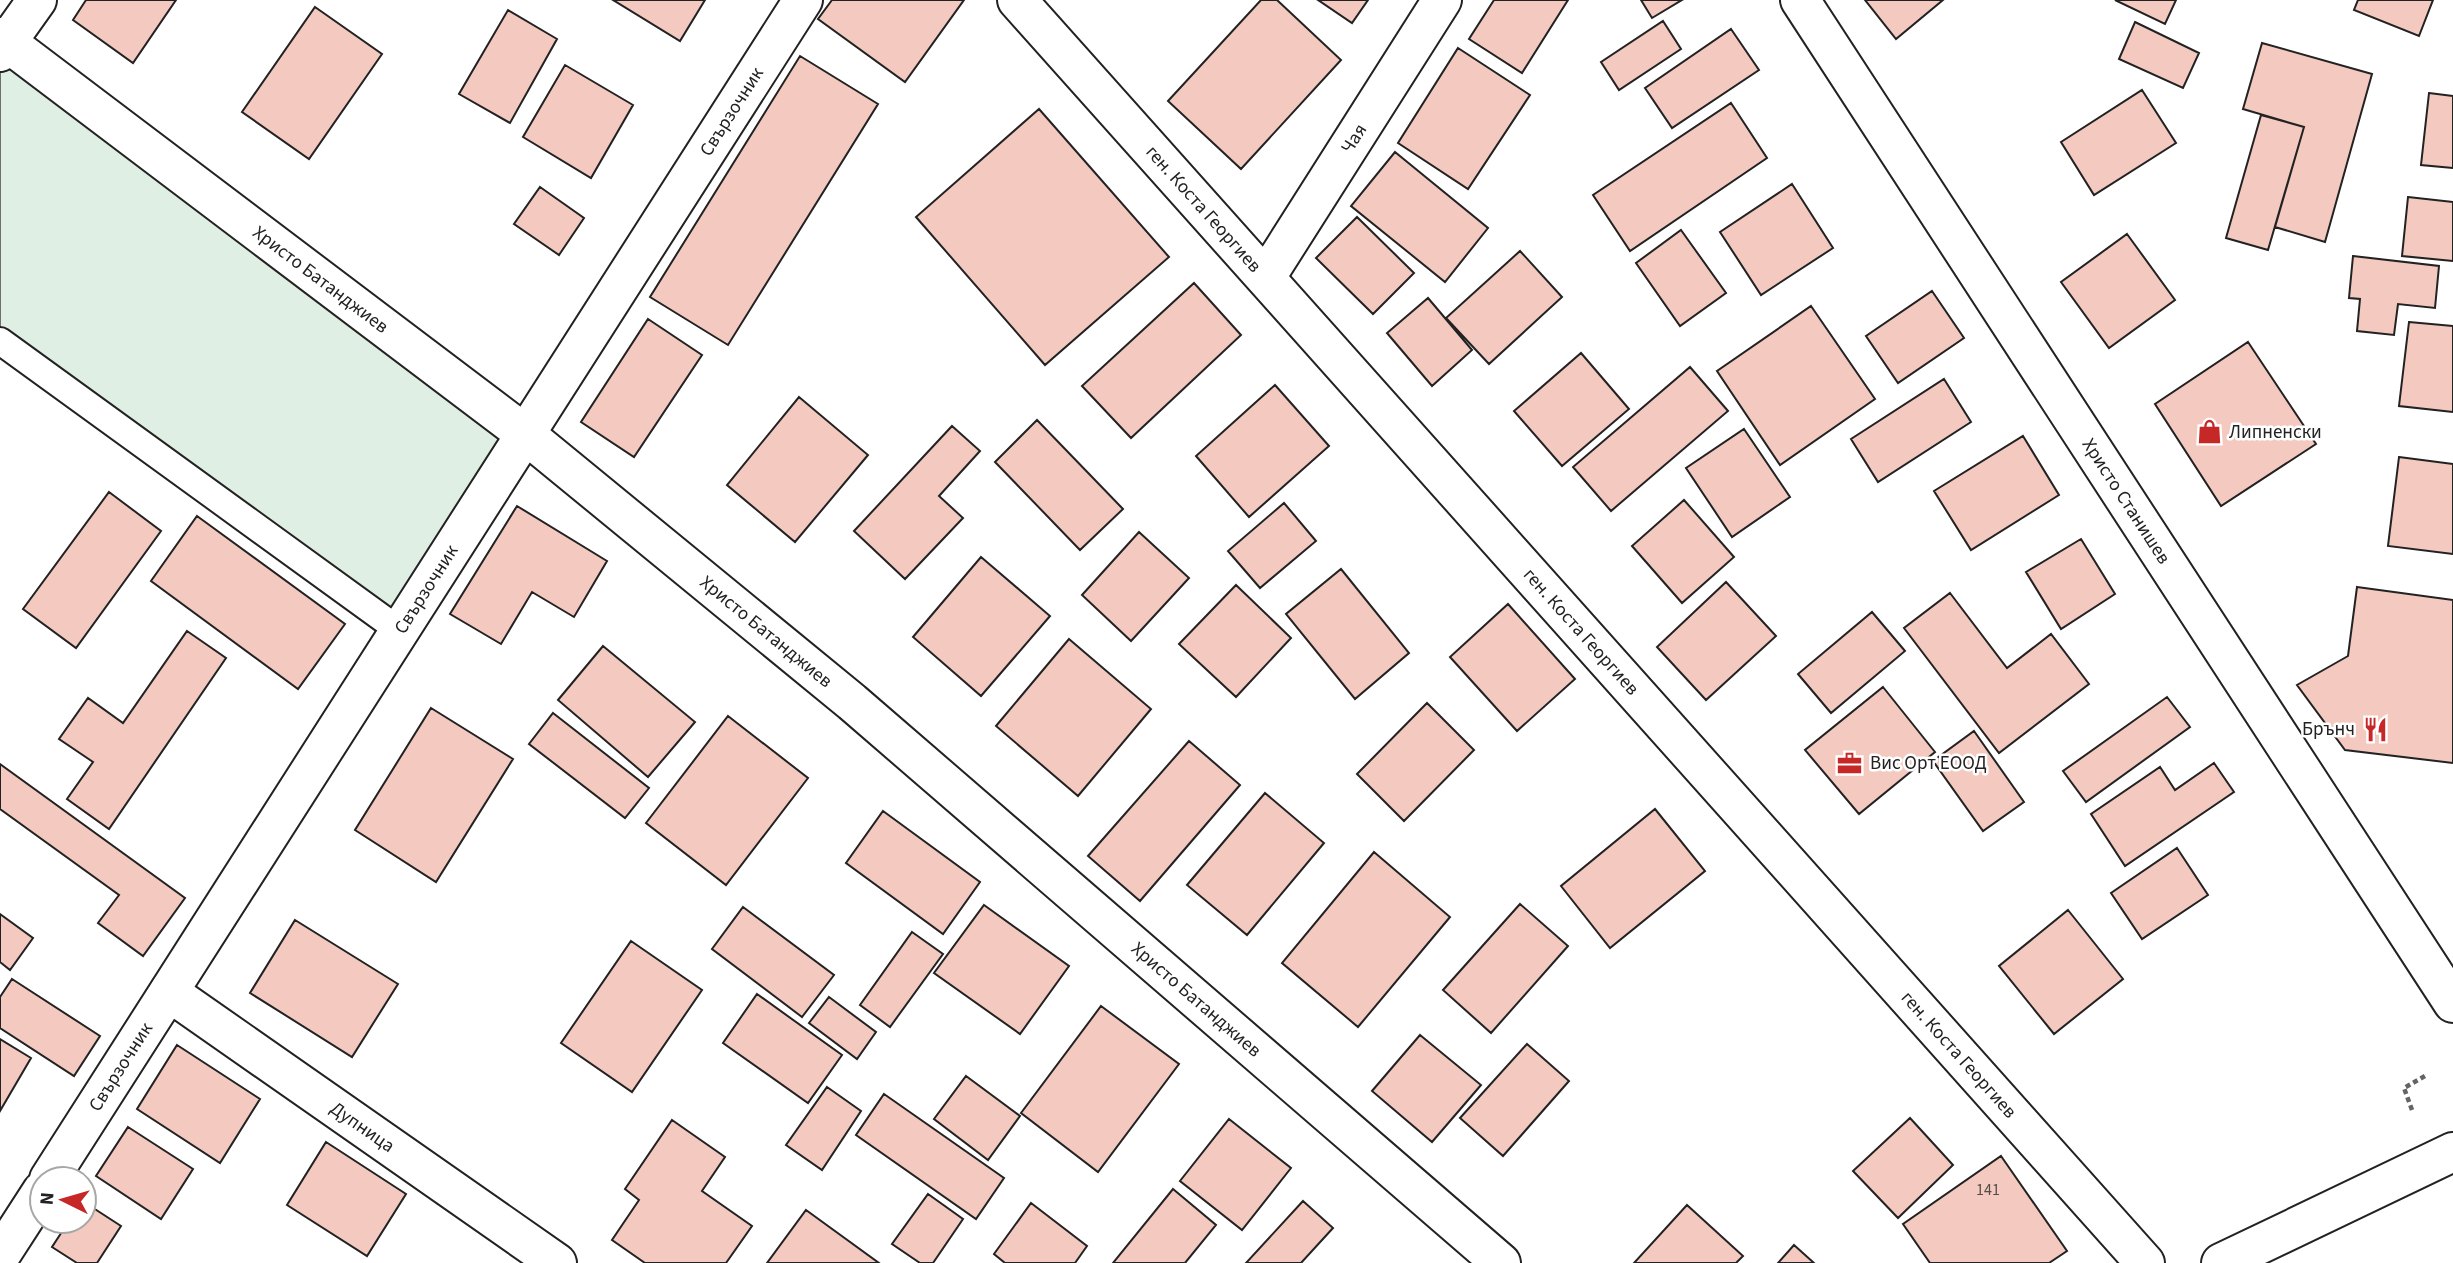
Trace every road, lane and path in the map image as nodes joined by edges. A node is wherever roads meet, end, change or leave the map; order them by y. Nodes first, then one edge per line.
1 (37, 0) edge
2 (803, 0) edge
3 (1017, 0) edge
4 (1442, 0) edge
5 (1800, 0) edge
6 (2, 44) edge
7 (1266, 277) junction
8 (0, 341) edge
9 (525, 434) junction
10 (400, 631) junction
11 (2448, 986) edge
12 (169, 992) junction
13 (2426, 1076) dead end
14 (2412, 1110) dead end
15 (2453, 1152) edge
16 (58, 1165) edge
17 (28, 1213) edge
18 (0, 1256) edge
19 (557, 1263) edge
20 (1501, 1263) edge
21 (2145, 1263) edge
22 (2221, 1263) edge

1 - 6 street
2 - 9 street, Свързочник
3 - 7 street, ген. Коста Георгиев
4 - 7 street, Чая
5 - 11 street, Христо Станишев
6 - 9 street, Христо Батанджиев
7 - 21 street, ген. Коста Георгиев
8 - 10 lane
9 - 10 street, Свързочник
9 - 20 street, Христо Батанджиев
10 - 12 street, Свързочник
12 - 16 street, Свързочник
12 - 19 street, Дупница
13 - 14 path
15 - 22 street
17 - 18 street

